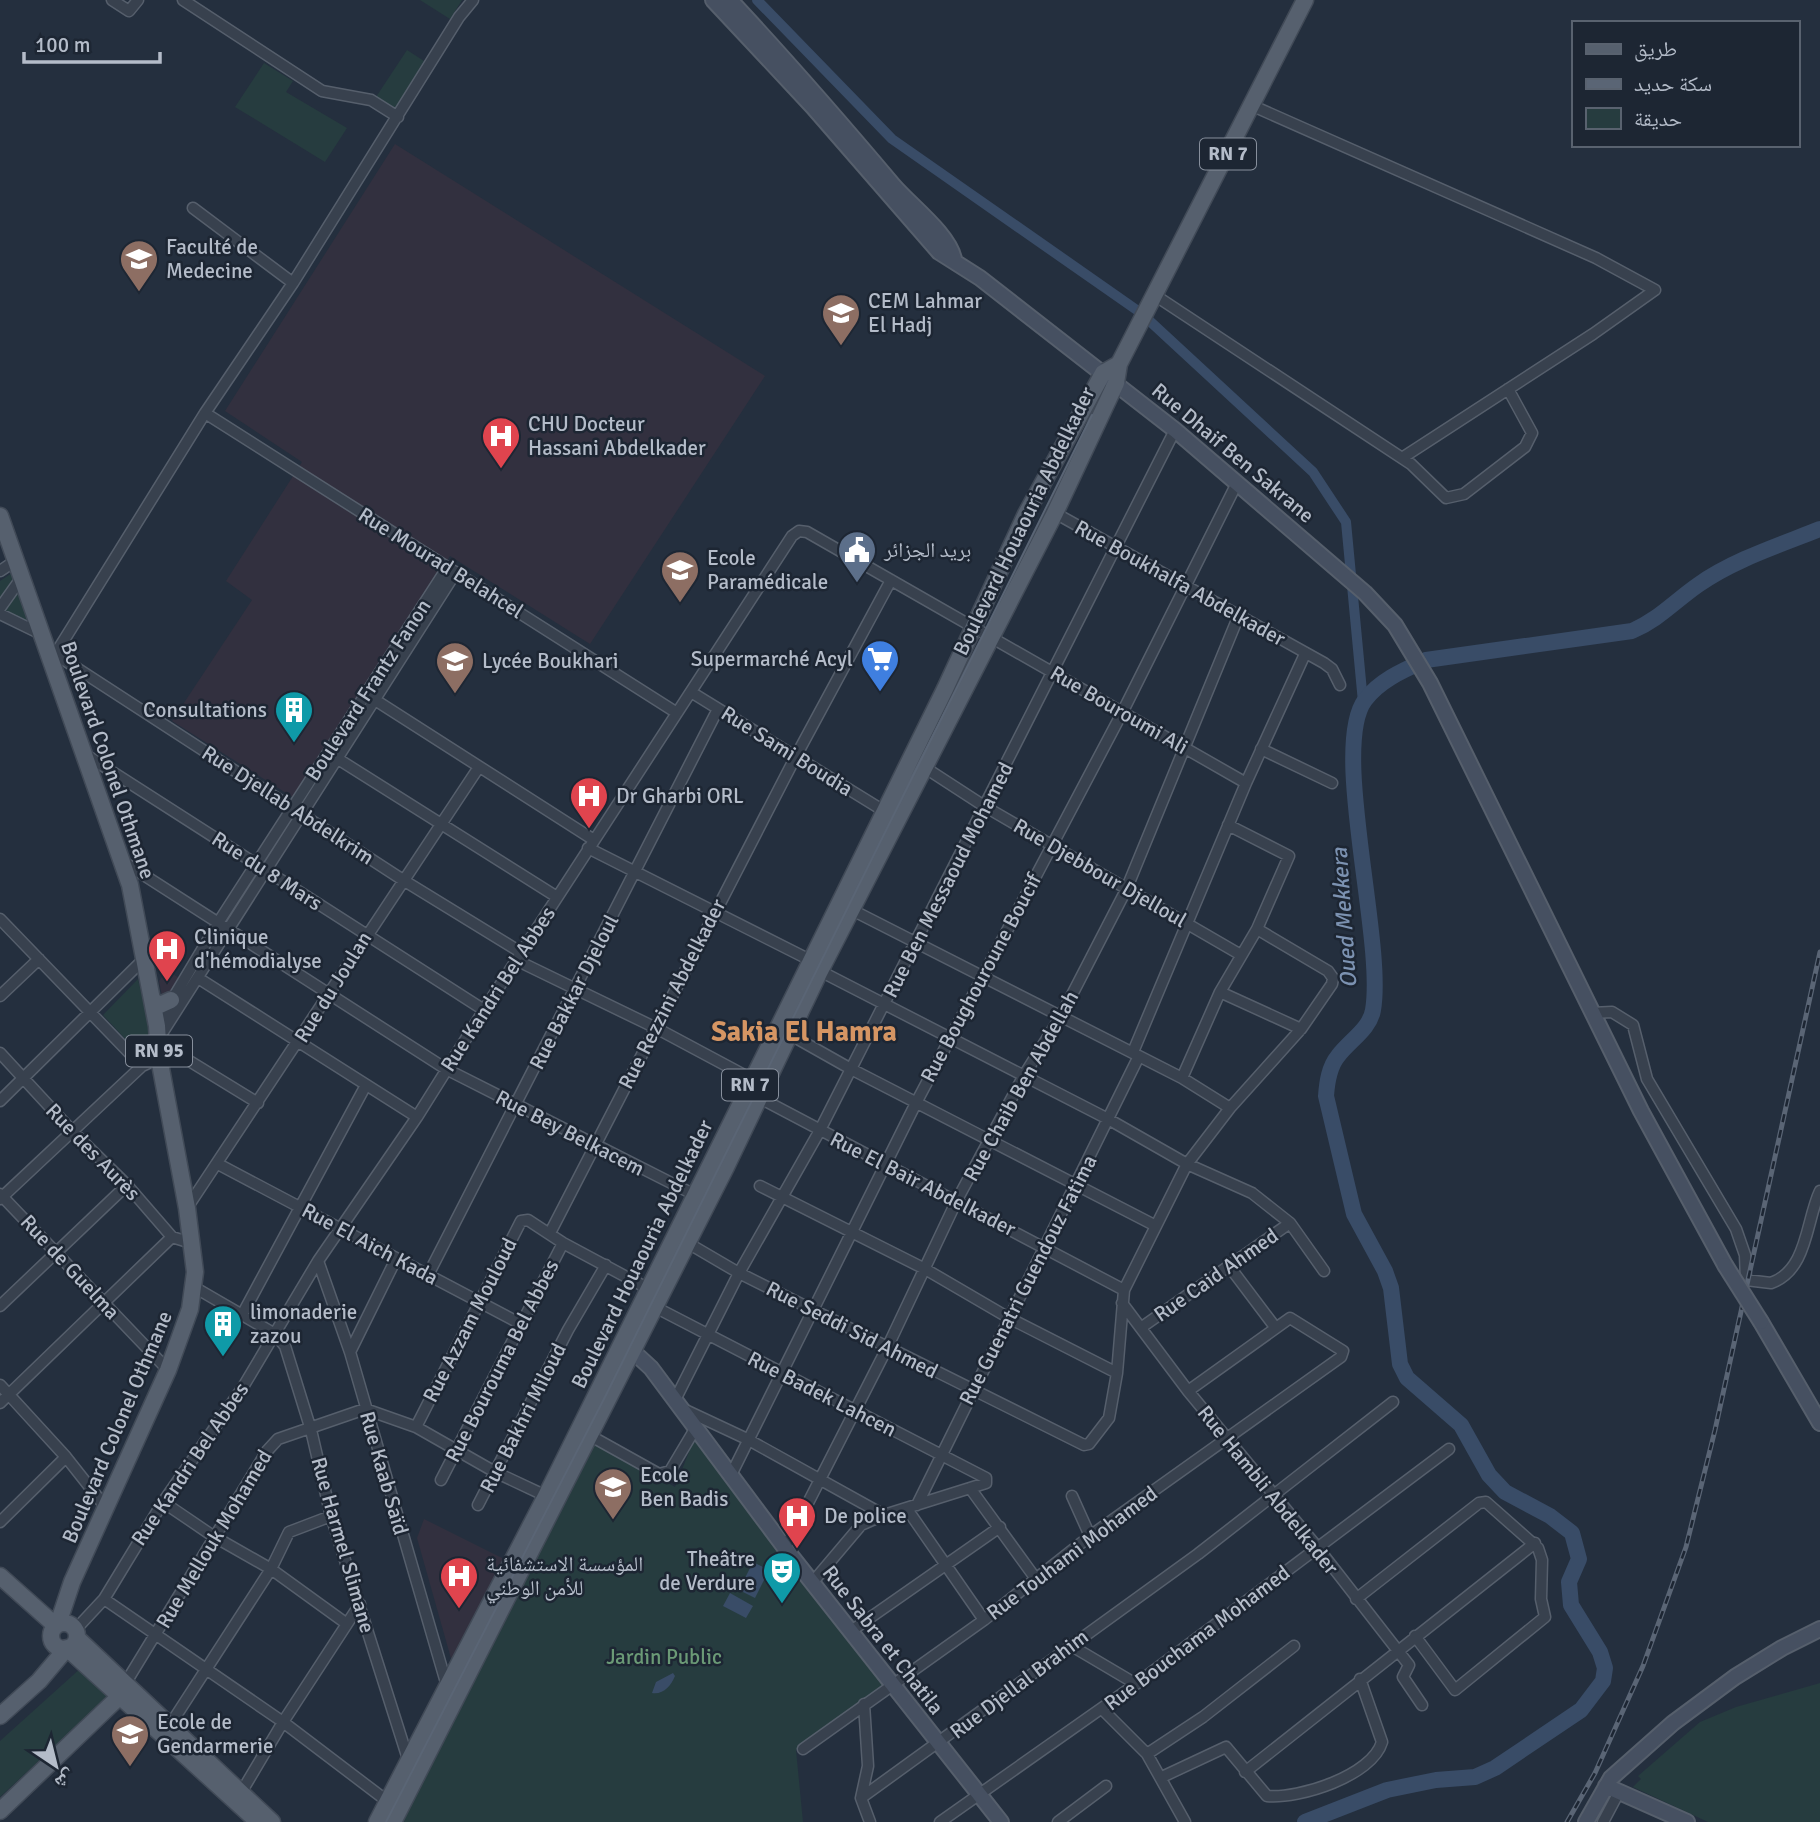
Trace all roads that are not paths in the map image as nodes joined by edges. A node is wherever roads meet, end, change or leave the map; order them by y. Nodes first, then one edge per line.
1 (112, 0) edge
2 (138, 0) edge
3 (184, 0) edge
4 (473, 0) edge
5 (713, 0) edge
6 (730, 0) edge
7 (1305, 0) edge
8 (1253, 106) junction
9 (398, 117) junction
10 (193, 208) dead end
11 (954, 259) junction
12 (293, 283) junction
13 (1153, 302) junction
14 (1110, 378) junction
15 (1508, 388) junction
16 (205, 413) junction
17 (1175, 430) junction
18 (1402, 458) junction
19 (1237, 483) junction
20 (1055, 513) junction
21 (0, 516) edge
22 (1114, 545) junction
23 (15, 561) junction
24 (452, 570) junction
25 (0, 571) edge
26 (22, 577) junction
27 (891, 580) junction
28 (1185, 584) junction
29 (0, 608) edge
30 (0, 614) edge
31 (1239, 615) junction
32 (973, 626) junction
33 (43, 635) junction
34 (992, 637) junction
35 (1305, 654) junction
36 (53, 658) junction
37 (1051, 671) junction
38 (1340, 685) dead end
39 (691, 692) junction
40 (365, 694) junction
41 (375, 700) junction
42 (718, 709) junction
43 (677, 713) junction
44 (1122, 713) junction
45 (344, 727) junction
46 (354, 733) junction
47 (1184, 747) junction
48 (1261, 749) junction
49 (85, 754) junction
50 (796, 756) junction
51 (338, 759) junction
52 (479, 767) junction
53 (924, 768) junction
54 (1246, 783) junction
55 (1332, 783) dead end
56 (984, 806) junction
57 (292, 808) junction
58 (884, 811) junction
59 (303, 814) junction
60 (440, 822) junction
61 (1228, 825) junction
62 (591, 844) junction
63 (1051, 845) junction
64 (125, 863) junction
65 (257, 863) junction
66 (267, 870) junction
67 (634, 871) junction
68 (403, 880) junction
69 (1126, 890) junction
70 (557, 897) junction
71 (852, 910) junction
72 (715, 911) junction
73 (0, 919) edge
74 (218, 923) junction
75 (1188, 924) junction
76 (1256, 929) junction
77 (228, 930) junction
78 (366, 936) junction
79 (915, 944) junction
80 (1241, 955) junction
81 (520, 957) junction
82 (39, 959) junction
83 (145, 959) junction
84 (815, 966) junction
85 (981, 975) junction
86 (198, 978) junction
87 (576, 988) junction
88 (1220, 992) junction
89 (328, 993) junction
90 (0, 996) edge
91 (152, 1000) junction
92 (171, 1000) junction
93 (884, 1007) junction
94 (484, 1010) junction
95 (1592, 1013) junction
96 (91, 1014) junction
97 (1061, 1016) junction
98 (656, 1028) junction
99 (1301, 1029) junction
100 (789, 1034) junction
101 (949, 1038) junction
102 (158, 1041) junction
103 (299, 1042) junction
104 (0, 1053) edge
105 (1136, 1054) junction
106 (142, 1066) junction
107 (446, 1069) junction
108 (851, 1069) junction
109 (1023, 1077) junction
110 (1182, 1078) junction
111 (24, 1079) junction
112 (366, 1084) junction
113 (756, 1089) junction
114 (0, 1101) edge
115 (258, 1103) junction
116 (916, 1103) junction
117 (517, 1106) junction
118 (1230, 1108) junction
119 (417, 1117) junction
120 (1108, 1119) junction
121 (73, 1132) junction
122 (820, 1132) junction
123 (991, 1140) junction
124 (593, 1145) junction
125 (218, 1164) junction
126 (1187, 1164) junction
127 (885, 1166) junction
128 (1077, 1184) junction
129 (127, 1185) junction
130 (760, 1186) dead end
131 (1820, 1191) edge
132 (695, 1195) junction
133 (1, 1197) edge
134 (782, 1197) junction
135 (957, 1200) junction
136 (300, 1206) junction
137 (187, 1208) junction
138 (1290, 1223) junction
139 (1156, 1226) junction
140 (340, 1230) junction
141 (550, 1233) junction
142 (850, 1234) junction
143 (172, 1237) junction
144 (686, 1242) junction
145 (191, 1243) junction
146 (562, 1243) junction
147 (1044, 1246) junction
148 (57, 1251) junction
149 (396, 1259) junction
150 (318, 1261) junction
151 (606, 1265) junction
152 (1229, 1266) junction
153 (925, 1269) junction
154 (1324, 1271) dead end
155 (739, 1273) junction
156 (428, 1275) junction
157 (194, 1287) junction
158 (648, 1288) junction
159 (1124, 1290) junction
160 (102, 1301) junction
161 (481, 1303) junction
162 (1122, 1303) junction
163 (0, 1306) edge
164 (653, 1306) junction
165 (814, 1310) junction
166 (242, 1315) junction
167 (1009, 1318) junction
168 (521, 1324) junction
169 (1275, 1326) junction
170 (1142, 1327) junction
171 (275, 1334) junction
172 (708, 1336) junction
173 (627, 1346) junction
174 (887, 1348) junction
175 (350, 1352) junction
176 (168, 1370) junction
177 (782, 1373) junction
178 (1117, 1373) junction
179 (0, 1385) edge
180 (971, 1391) junction
181 (1188, 1391) junction
182 (9, 1395) junction
183 (1393, 1402) dead end
184 (0, 1403) edge
185 (678, 1404) junction
186 (365, 1409) junction
187 (855, 1410) junction
188 (1820, 1423) edge
189 (416, 1427) junction
190 (695, 1429) junction
191 (311, 1430) junction
192 (589, 1435) junction
193 (1228, 1438) junction
194 (747, 1439) junction
195 (1449, 1449) dead end
196 (455, 1450) junction
197 (941, 1455) junction
198 (66, 1457) junction
199 (495, 1472) junction
200 (730, 1477) junction
201 (820, 1479) junction
202 (441, 1480) dead end
203 (970, 1488) junction
204 (1274, 1493) junction
205 (546, 1496) junction
206 (1072, 1496) dead end
207 (163, 1502) junction
208 (478, 1505) dead end
209 (912, 1507) junction
210 (107, 1510) junction
211 (884, 1515) junction
212 (331, 1516) junction
213 (0, 1522) edge
214 (1000, 1527) junction
215 (213, 1536) junction
216 (1090, 1536) junction
217 (1535, 1543) junction
218 (785, 1548) junction
219 (1318, 1548) junction
220 (946, 1565) junction
221 (271, 1569) junction
222 (0, 1576) edge
223 (1036, 1578) junction
224 (812, 1583) junction
225 (104, 1599) junction
226 (1356, 1600) junction
227 (360, 1604) junction
228 (984, 1620) junction
229 (347, 1624) junction
230 (1820, 1629) edge
231 (851, 1631) junction
232 (157, 1633) junction
233 (63, 1635) junction
234 (1415, 1636) junction
235 (1070, 1645) junction
236 (1294, 1646) dead end
237 (1395, 1651) junction
238 (206, 1670) junction
239 (1360, 1679) junction
240 (1136, 1684) junction
241 (895, 1685) junction
242 (447, 1686) junction
243 (122, 1690) junction
244 (864, 1704) junction
245 (1422, 1705) dead end
246 (1102, 1709) junction
247 (0, 1716) edge
248 (283, 1722) junction
249 (170, 1725) junction
250 (938, 1745) junction
251 (803, 1749) dead end
252 (1147, 1754) junction
253 (408, 1759) junction
254 (1245, 1772) junction
255 (1162, 1777) junction
256 (1107, 1786) dead end
257 (1612, 1789) junction
258 (242, 1791) junction
259 (978, 1794) junction
260 (861, 1798) junction
261 (0, 1811) edge
262 (388, 1813) edge
263 (1181, 1820) edge
264 (258, 1822) edge
265 (272, 1822) edge
266 (870, 1822) edge
267 (940, 1822) edge
268 (1000, 1822) edge
269 (1058, 1822) edge
270 (1586, 1822) edge
271 (1603, 1822) edge
272 (1687, 1822) edge

1 - 2 street
3 - 9 street
4 - 9 street
5 - 11 main road, Rue Dhaif Ben Sakrane
6 - 11 main road
7 - 8 main road, RN 7
8 - 13 main road, RN 7
8 - 15 street
9 - 12 street
10 - 12 street
11 - 14 main road, Rue Dhaif Ben Sakrane
12 - 16 street
13 - 14 main road, Boulevard Houaouria Abdelkader / RN 7
13 - 18 street
14 - 17 main road, Rue Dhaif Ben Sakrane
14 - 20 main road, Boulevard Houaouria Abdelkader / RN 7
14 - 32 main road, Boulevard Houaouria Abdelkader / RN 7
15 - 18 street
15 - 18 street
16 - 24 street, Rue Mourad Belahcel
16 - 36 street
17 - 19 main road, Rue Dhaif Ben Sakrane
17 - 22 street, Rue Ben Messaoud Mohamed
19 - 28 street, Rue Boughouroune Boucif
19 - 95 main road, Rue Dhaif Ben Sakrane
20 - 22 street, Rue Boukhalfa Abdelkader
20 - 34 main road, Boulevard Houaouria Abdelkader / RN 7
21 - 23 main road, Boulevard Colonel Othmane / RN 95
22 - 28 street, Rue Boukhalfa Abdelkader
22 - 37 street, Rue Ben Messaoud Mohamed
23 - 25 street
23 - 26 main road, Boulevard Colonel Othmane / RN 95
24 - 40 street, Boulevard Frantz Fanon
24 - 41 street
24 - 43 street, Rue Mourad Belahcel
26 - 29 street
26 - 33 main road, Boulevard Colonel Othmane / RN 95
27 - 32 street, Rue Kandri Bel Abbes
27 - 39 street, Rue Kandri Bel Abbes
27 - 50 street, Rue Rezzini Abdelkader
28 - 31 street, Rue Boukhalfa Abdelkader
28 - 44 street, Rue Boughouroune Boucif
30 - 33 street
31 - 35 street, Rue Boukhalfa Abdelkader
31 - 47 street, Rue Chaib Ben Abdellah
32 - 34 street, Rue Kandri Bel Abbes
32 - 58 main road, Boulevard Houaouria Abdelkader / RN 7
33 - 36 main road, Boulevard Colonel Othmane / RN 95
34 - 37 street, Rue Bouroumi Ali
34 - 53 main road, Boulevard Houaouria Abdelkader / RN 7
35 - 38 street, Rue Boukhalfa Abdelkader
35 - 48 street
36 - 49 main road, Boulevard Colonel Othmane / RN 95
36 - 57 street, Rue Djellab Abdelkrim
37 - 44 street, Rue Bouroumi Ali
37 - 56 street, Rue Ben Messaoud Mohamed
39 - 42 street, Rue Sami Boudia
39 - 43 street, Rue Kandri Bel Abbes
40 - 41 street
40 - 45 street, Boulevard Frantz Fanon
41 - 46 street
41 - 52 street
42 - 50 street, Rue Sami Boudia
42 - 67 street, Rue Bakkar Djeloul
43 - 62 street, Rue Kandri Bel Abbes
44 - 47 street, Rue Bouroumi Ali
44 - 63 street, Rue Boughouroune Boucif
45 - 46 street
45 - 57 street, Boulevard Frantz Fanon
46 - 51 street
47 - 54 street, Rue Bouroumi Ali
47 - 69 street, Rue Chaib Ben Abdellah
48 - 54 street
48 - 55 street
49 - 64 main road, Boulevard Colonel Othmane / RN 95
49 - 65 street, Rue du 8 Mars
50 - 58 street, Rue Sami Boudia
50 - 72 street, Rue Rezzini Abdelkader
51 - 59 street
51 - 60 street
52 - 60 street, Rue du Joulan
52 - 62 street
53 - 56 street, Rue Djebbour Djelloul
53 - 71 main road, Boulevard Houaouria Abdelkader / RN 7
54 - 61 street
56 - 63 street, Rue Djebbour Djelloul
56 - 79 street, Rue Ben Messaoud Mohamed
57 - 59 street, Rue Djellab Abdelkrim
57 - 65 street, Boulevard Frantz Fanon
58 - 84 main road, Boulevard Houaouria Abdelkader / RN 7
59 - 66 street
59 - 68 street, Rue Djellab Abdelkrim
60 - 68 street, Rue du Joulan
60 - 70 street
61 - 75 street
61 - 76 street
62 - 67 street
62 - 70 street, Rue Kandri Bel Abbes
63 - 69 street, Rue Djebbour Djelloul
63 - 85 street, Rue Boughouroune Boucif
64 - 74 street, Rue Bey Belkacem
64 - 83 main road, Boulevard Colonel Othmane / RN 95
65 - 66 street, Rue du 8 Mars
65 - 74 street, Boulevard Frantz Fanon
66 - 77 street
66 - 78 street, Rue du 8 Mars
67 - 72 street
67 - 87 street, Rue Bakkar Djeloul
68 - 78 street, Rue du Joulan
68 - 81 street, Rue Djellab Abdelkrim
69 - 75 street, Rue Djebbour Djelloul
69 - 97 street, Rue Chaib Ben Abdellah
70 - 81 street, Rue Kandri Bel Abbes
71 - 79 street
71 - 84 main road, Boulevard Houaouria Abdelkader / RN 7
72 - 84 street
72 - 98 street, Rue Rezzini Abdelkader
73 - 82 street
74 - 77 street, Rue Bey Belkacem
74 - 92 street, Boulevard Frantz Fanon
75 - 80 street, Rue Djebbour Djelloul
75 - 105 street
76 - 80 street
76 - 99 street
77 - 86 street
77 - 89 street, Rue Bey Belkacem
78 - 89 street, Rue du Joulan
78 - 94 street, Rue du 8 Mars
79 - 85 street
79 - 93 street, Rue Ben Messaoud Mohamed
80 - 88 street
81 - 87 street, Rue Djellab Abdelkrim
81 - 94 street, Rue Kandri Bel Abbes
82 - 90 street
82 - 96 street
83 - 91 main road, Boulevard Colonel Othmane / RN 95
83 - 96 street
84 - 93 street
84 - 100 main road, Boulevard Houaouria Abdelkader / RN 7
84 - 113 main road, Boulevard Houaouria Abdelkader / RN 7
85 - 97 street
85 - 101 street, Rue Boughouroune Boucif
86 - 102 street
86 - 103 street
87 - 98 street, Rue Djellab Abdelkrim
87 - 117 street, Rue Bakkar Djeloul
88 - 99 street
88 - 110 street
89 - 103 street, Rue du Joulan
89 - 107 street, Rue Bey Belkacem
91 - 92 main road
91 - 102 main road, Boulevard Colonel Othmane / RN 95
92 - 102 street, Boulevard Frantz Fanon
93 - 101 street
93 - 108 street, Rue Ben Messaoud Mohamed
94 - 107 street, Rue Kandri Bel Abbes
95 - 131 street
95 - 188 main road, Rue Dhaif Ben Sakrane, bridge
96 - 106 street
96 - 111 street
97 - 105 street
97 - 109 street, Rue Chaib Ben Abdellah
98 - 113 street, Rue El Bair Abdelkader
98 - 124 street, Rue Rezzini Abdelkader
99 - 118 street
100 - 108 street
100 - 113 main road, Boulevard Houaouria Abdelkader / RN 7
101 - 109 street
101 - 116 street, Rue Boughouroune Boucif
102 - 106 street
102 - 115 street
102 - 137 main road, Boulevard Colonel Othmane / RN 95
103 - 112 street
103 - 115 street, Rue du Joulan
104 - 111 street, Rue des Aurès
105 - 110 street
105 - 120 street, Rue Guenatri Guendouz Fatima
106 - 121 street
107 - 117 street, Rue Bey Belkacem
107 - 119 street, Rue Kandri Bel Abbes
108 - 116 street
108 - 122 street, Rue Ben Messaoud Mohamed
109 - 120 street
109 - 123 street, Rue Chaib Ben Abdellah
110 - 118 street
111 - 114 street
111 - 121 street, Rue des Aurès
112 - 119 street
112 - 136 street
113 - 122 street, Rue El Bair Abdelkader
113 - 132 main road, Boulevard Houaouria Abdelkader / RN 7
113 - 144 main road, Boulevard Houaouria Abdelkader / RN 7
115 - 125 street, Rue du Joulan
116 - 123 street
116 - 127 street, Rue Boughouroune Boucif
117 - 124 street, Rue Bey Belkacem
117 - 156 street, Rue Bakkar Djeloul
118 - 126 street
119 - 140 street, Rue Kandri Bel Abbes
120 - 126 street
120 - 128 street, Rue Guenatri Guendouz Fatima
121 - 129 street, Rue des Aurès
121 - 133 street
122 - 127 street, Rue El Bair Abdelkader
122 - 134 street, Rue Ben Messaoud Mohamed
123 - 128 street
123 - 135 street, Rue Chaib Ben Abdellah
124 - 132 street, Rue Bey Belkacem
124 - 141 street, Rue Rezzini Abdelkader
125 - 136 street, Rue El Aich Kada
125 - 137 street, Rue du Joulan
126 - 138 street
126 - 139 street
127 - 135 street, Rue El Bair Abdelkader
127 - 142 street, Rue Boughouroune Boucif
128 - 139 street
128 - 147 street, Rue Guenatri Guendouz Fatima
129 - 143 street, Rue des Aurès
129 - 148 street
130 - 134 street
132 - 158 main road, Boulevard Houaouria Abdelkader / RN 7
133 - 148 street, Rue de Guelma
134 - 142 street
134 - 155 street, Rue Ben Messaoud Mohamed
135 - 147 street, Rue El Bair Abdelkader
135 - 153 street, Rue Chaib Ben Abdellah
136 - 140 street, Rue El Aich Kada
136 - 166 street
137 - 145 main road, Boulevard Colonel Othmane / RN 95
138 - 152 street, Rue Caid Ahmed
138 - 154 street
139 - 159 street
140 - 149 street, Rue El Aich Kada
140 - 150 street, Rue Kandri Bel Abbes
141 - 146 street
141 - 161 street, Rue Azzam Mouloud
142 - 153 street
142 - 165 street, Rue Boughouroune Boucif
143 - 145 street
143 - 160 street
144 - 155 street, Rue Seddi Sid Ahmed
144 - 164 main road, Boulevard Houaouria Abdelkader / RN 7
145 - 157 main road, Boulevard Colonel Othmane / RN 95
146 - 151 street
146 - 168 street, Rue Bourouma Bel Abbes
147 - 159 street, Rue El Bair Abdelkader
147 - 167 street, Rue Guenatri Guendouz Fatima
148 - 160 street, Rue de Guelma
148 - 163 street
149 - 156 street, Rue El Aich Kada
149 - 175 street
150 - 171 street, Rue Kandri Bel Abbes
150 - 175 street, Rue Kaab Saïd
151 - 158 street
151 - 199 street, Rue Bakhri Miloud
152 - 169 street
152 - 170 street, Rue Caid Ahmed
153 - 167 street
153 - 174 street, Rue Chaib Ben Abdellah
155 - 165 street, Rue Seddi Sid Ahmed
155 - 172 street, Rue Ben Messaoud Mohamed
156 - 161 street, Rue El Aich Kada
157 - 166 street
157 - 176 main road, Boulevard Colonel Othmane / RN 95
158 - 173 main road, Boulevard Houaouria Abdelkader / RN 7
159 - 162 street
160 - 176 street, Rue de Guelma
160 - 182 street
161 - 168 street, Rue El Aich Kada
161 - 189 street, Rue Azzam Mouloud
162 - 170 street, Rue Hambli Abdelkader
162 - 178 street
164 - 172 street, Rue Badek Lahcen
164 - 173 main road, Boulevard Houaouria Abdelkader / RN 7
165 - 174 street, Rue Seddi Sid Ahmed
165 - 177 street, Rue Boughouroune Boucif
166 - 171 street
167 - 178 street
167 - 180 street, Rue Guenatri Guendouz Fatima
168 - 196 street, Rue Bourouma Bel Abbes
169 - 181 street
169 - 193 street, Rue Touhami Mohamed
170 - 181 street, Rue Hambli Abdelkader
171 - 191 street, Rue Harmel Slimane
171 - 207 street, Rue Kandri Bel Abbes
172 - 177 street, Rue Badek Lahcen
172 - 185 street, Rue Ben Messaoud Mohamed
173 - 185 main road, Rue Sabra et Chatila
173 - 192 main road, Boulevard Houaouria Abdelkader / RN 7
173 - 205 main road, Boulevard Houaouria Abdelkader / RN 7
174 - 180 street, Rue Seddi Sid Ahmed
174 - 187 street, Rue Chaib Ben Abdellah
175 - 186 street, Rue Kaab Saïd
176 - 210 main road, Boulevard Colonel Othmane / RN 95
177 - 187 street, Rue Badek Lahcen
177 - 194 street, Rue Boughouroune Boucif
178 - 180 street, Rue Seddi Sid Ahmed
179 - 182 street
180 - 197 street, Rue Guenatri Guendouz Fatima
181 - 193 street, Rue Hambli Abdelkader
182 - 184 street
182 - 198 street
183 - 204 street, Rue Djellal Brahim
185 - 190 main road, Rue Sabra et Chatila
185 - 194 street
186 - 189 street
186 - 191 street, Rue Mellouk Mohamed
186 - 242 street, Rue Kaab Saïd
187 - 197 street, Rue Badek Lahcen
187 - 201 street, Rue Chaib Ben Abdellah
189 - 196 street
190 - 192 street
190 - 200 main road, Rue Sabra et Chatila
191 - 212 street, Rue Harmel Slimane
191 - 215 street, Rue Mellouk Mohamed
192 - 262 main road, Boulevard Houaouria Abdelkader / RN 7
193 - 204 street, Rue Hambli Abdelkader
193 - 216 street, Rue Touhami Mohamed
194 - 200 street, Rue Boughouroune Boucif
194 - 201 street
195 - 219 street, Rue Bouchama Mohamed
196 - 199 street
196 - 202 street, Rue Bourouma Bel Abbes
197 - 203 street, Rue Badek Lahcen
197 - 209 street, Rue Guenatri Guendouz Fatima
198 - 210 street
198 - 213 street
199 - 205 street
199 - 208 street, Rue Bakhri Miloud
200 - 218 main road, Rue Sabra et Chatila
201 - 211 street
201 - 218 street, Rue Chaib Ben Abdellah
203 - 209 street
203 - 214 street
204 - 219 street, Rue Hambli Abdelkader
204 - 235 street, Rue Djellal Brahim
205 - 242 main road, Boulevard Houaouria Abdelkader / RN 7
206 - 216 street
207 - 215 street
207 - 225 street, Rue Kandri Bel Abbes
209 - 211 street
209 - 220 street
210 - 233 main road, Boulevard Colonel Othmane / RN 95
211 - 224 street
212 - 221 street
212 - 227 street, Rue Harmel Slimane
214 - 220 street
214 - 223 street
215 - 221 street
215 - 232 street, Rue Mellouk Mohamed
216 - 223 street, Rue Touhami Mohamed
217 - 226 street
217 - 234 street
217 - 234 street
218 - 224 main road, Rue Sabra et Chatila
219 - 226 street, Rue Hambli Abdelkader
219 - 240 street, Rue Bouchama Mohamed
220 - 228 street
220 - 231 street
221 - 229 street
221 - 238 street
222 - 233 main road
223 - 228 street, Rue Touhami Mohamed
224 - 231 main road, Rue Sabra et Chatila
225 - 232 street
225 - 233 street, Rue Kandri Bel Abbes
226 - 237 street, Rue Hambli Abdelkader
227 - 229 street
227 - 253 street, Rue Harmel Slimane
228 - 241 street, Rue Touhami Mohamed
229 - 248 street
230 - 257 main road
231 - 241 main road, Rue Sabra et Chatila
232 - 238 street
232 - 243 street, Rue Mellouk Mohamed
233 - 243 main road
233 - 247 main road, Boulevard Colonel Othmane
234 - 237 street
235 - 240 street
235 - 250 street, Rue Djellal Brahim
236 - 252 street
237 - 239 street
237 - 245 street, Rue Hambli Abdelkader
238 - 248 street
238 - 249 street
239 - 254 street
239 - 254 street
240 - 246 street, Rue Bouchama Mohamed
241 - 244 street, Rue Touhami Mohamed
241 - 250 main road, Rue Sabra et Chatila
242 - 253 main road, Boulevard Houaouria Abdelkader / RN 7
243 - 249 main road
243 - 261 main road
243 - 264 main road
244 - 251 street, Rue Touhami Mohamed
244 - 260 street
246 - 252 street
246 - 259 street, Rue Bouchama Mohamed
248 - 258 street
248 - 262 street
249 - 258 main road
250 - 259 main road, Rue Sabra et Chatila
250 - 260 street, Rue Djellal Brahim
252 - 255 street
253 - 262 main road, Boulevard Houaouria Abdelkader / RN 7
254 - 255 street
255 - 263 street
256 - 269 street
257 - 270 main road
257 - 271 street
257 - 272 main road
258 - 265 main road
259 - 267 street, Rue Bouchama Mohamed
259 - 268 main road, Rue Sabra et Chatila
260 - 266 street

